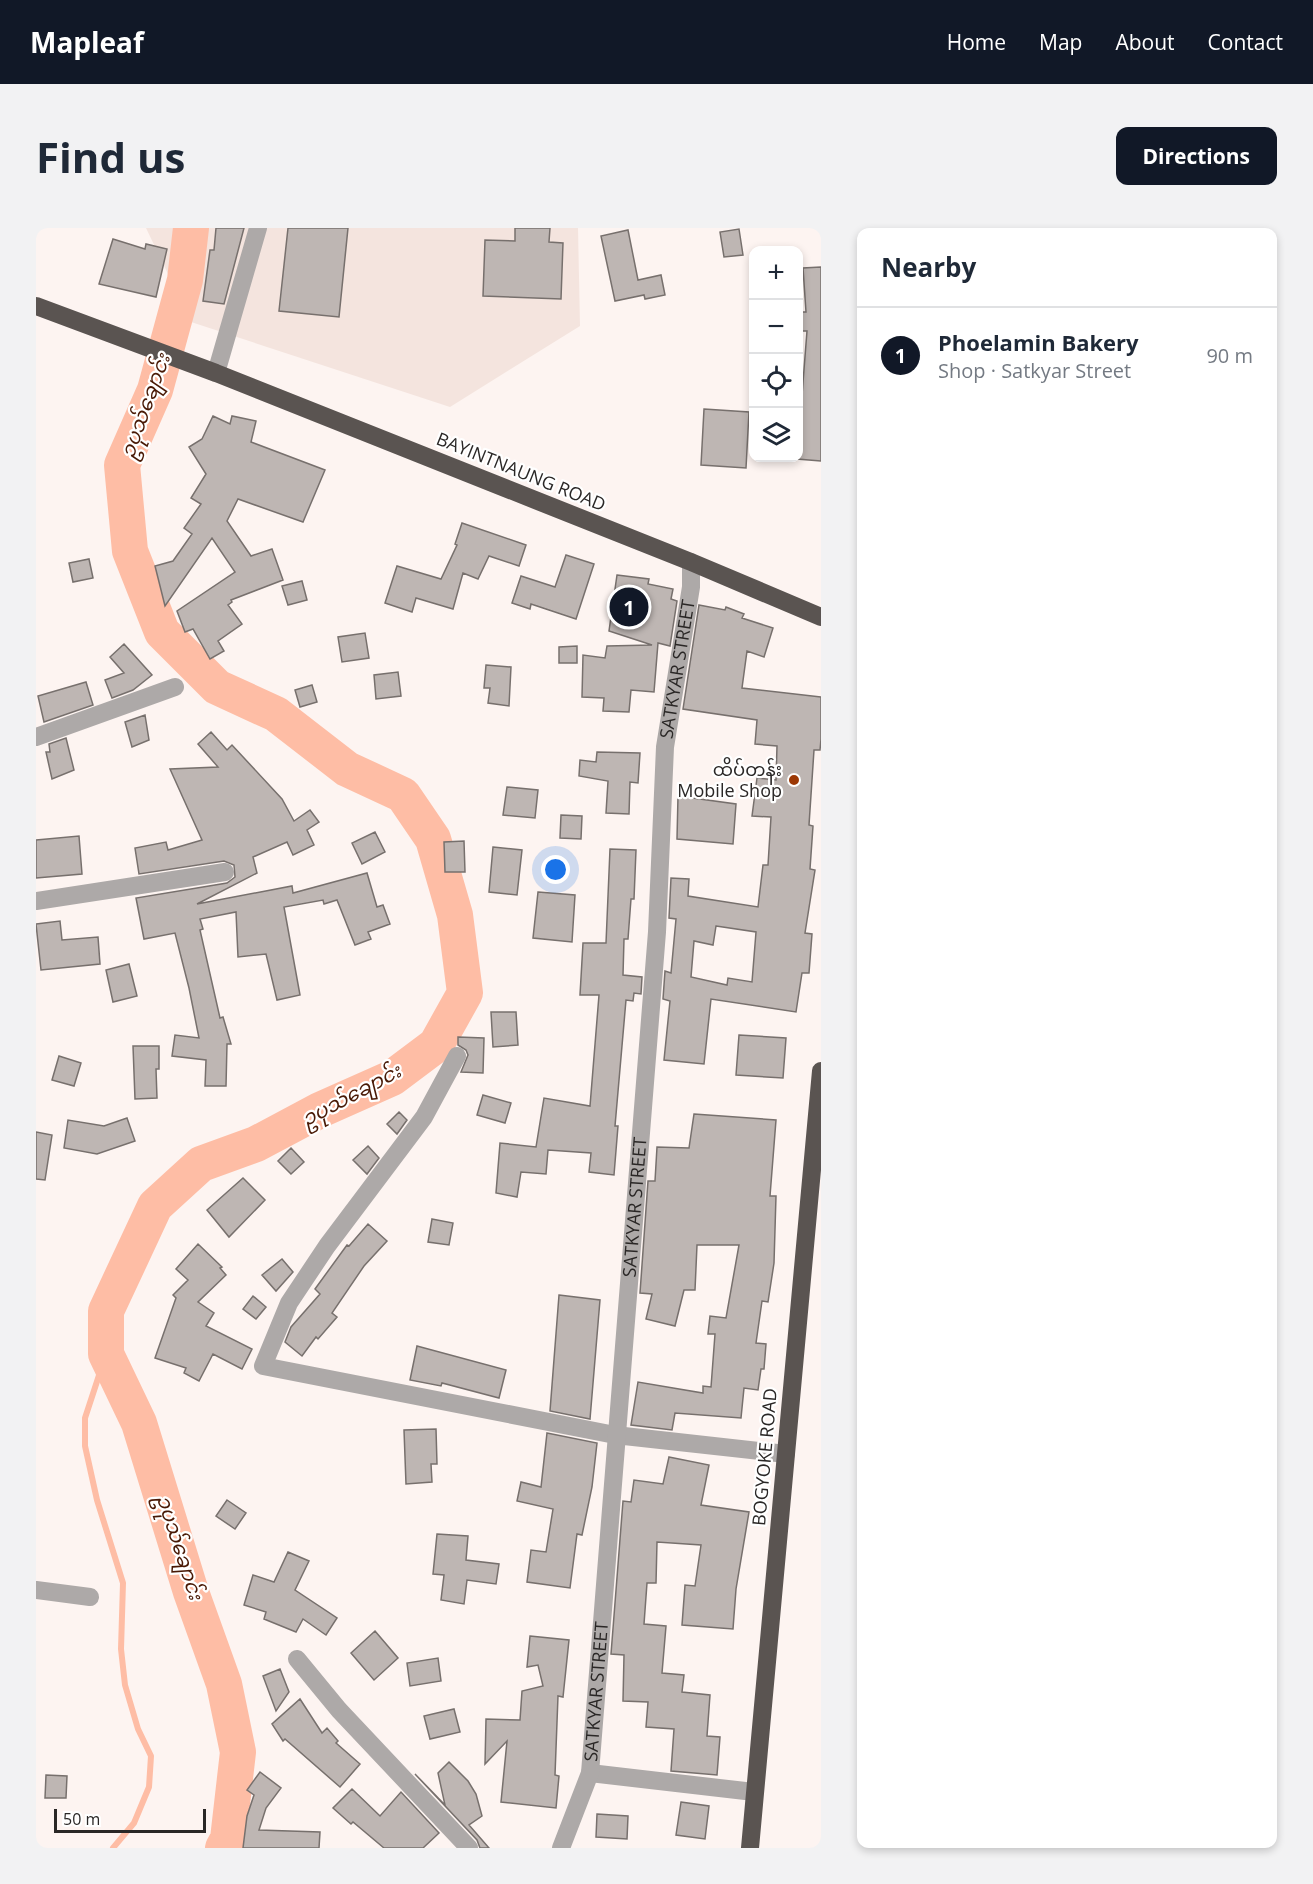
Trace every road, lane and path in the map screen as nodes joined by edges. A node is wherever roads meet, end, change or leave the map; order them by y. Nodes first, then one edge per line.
1 (258, 228) edge
2 (36, 306) edge
3 (210, 371) junction
4 (691, 562) junction
5 (821, 617) edge
6 (174, 687) dead end
7 (36, 737) edge
8 (225, 872) dead end
9 (36, 901) edge
10 (457, 1056) dead end
11 (821, 1071) edge
12 (615, 1436) junction
13 (786, 1454) junction
14 (36, 1590) edge
15 (90, 1598) dead end
16 (297, 1659) dead end
17 (590, 1773) junction
18 (754, 1792) junction
19 (469, 1848) edge
20 (561, 1848) edge
21 (750, 1848) edge

1 - 3 street
2 - 3 highway, BAYINTNAUNG ROAD
3 - 4 highway, BAYINTNAUNG ROAD
4 - 5 highway, BAYINTNAUNG ROAD
4 - 12 street, SATKYAR STREET
6 - 7 street
8 - 9 street
10 - 12 street
11 - 13 highway, BOGYOKE ROAD
12 - 13 street
12 - 17 street, SATKYAR STREET
13 - 18 highway, BOGYOKE ROAD
14 - 15 street
16 - 19 street
17 - 18 street
17 - 20 street, SATKYAR STREET
18 - 21 highway, BOGYOKE ROAD

